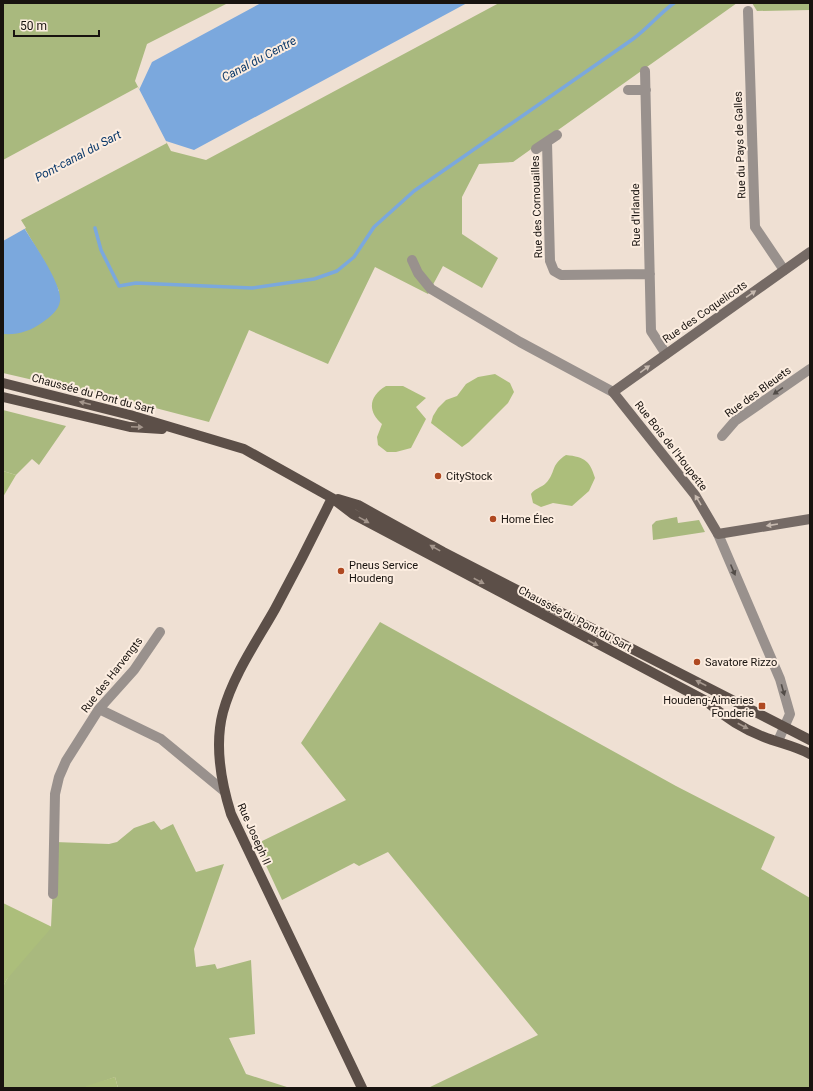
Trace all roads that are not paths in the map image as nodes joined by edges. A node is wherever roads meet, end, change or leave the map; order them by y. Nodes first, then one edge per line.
1 (748, 11) dead end
2 (645, 71) dead end
3 (628, 90) dead end
4 (646, 90) junction
5 (557, 134) dead end
6 (547, 142) junction
7 (536, 149) dead end
8 (810, 252) edge
9 (412, 260) dead end
10 (784, 270) junction
11 (650, 274) junction
12 (666, 354) junction
13 (810, 369) edge
14 (3, 383) edge
15 (613, 392) junction
16 (3, 397) edge
17 (176, 430) junction
18 (722, 436) dead end
19 (332, 498) junction
20 (810, 519) edge
21 (718, 534) junction
22 (160, 632) dead end
23 (99, 709) junction
24 (785, 727) junction
25 (810, 740) edge
26 (778, 741) junction
27 (810, 754) edge
28 (224, 791) junction
29 (53, 894) dead end
30 (362, 1088) edge

1 - 10 street, Rue du Pays de Galles
2 - 4 street, Rue d'Irlande
3 - 4 street
4 - 11 street, Rue d'Irlande
5 - 6 street
6 - 7 street
6 - 11 street, Rue des Cornouailles
8 - 10 street, Rue des Coquelicots
9 - 15 street, Rue Bois de l'Houpette
12 -> 10 street, Rue des Coquelicots
11 - 12 street, Rue d'Irlande
15 -> 12 street, Rue des Coquelicots
13 -> 18 street, Rue des Bleuets
17 -> 14 main road, Chaussée du Pont du Sart
21 -> 15 street, Rue Bois de l'Houpette
16 -> 17 main road, Chaussée du Pont du Sart
17 - 19 main road, Chaussée du Pont du Sart
24 -> 19 main road, Chaussée du Pont du Sart
19 -> 26 main road, Chaussée du Pont du Sart
19 - 28 main road, Rue Joseph II
20 -> 21 street
21 -> 24 street, Rue Bois de l'Houpette
22 - 23 street, Rue des Harvengts
23 - 28 street
23 - 29 street, Rue des Harvengts
24 - 25 main road, Chaussée du Pont du Sart
24 - 26 street, Rue Bois de l'Houpette
26 - 27 main road, Chaussée du Pont du Sart
28 - 30 main road, Rue Joseph II

